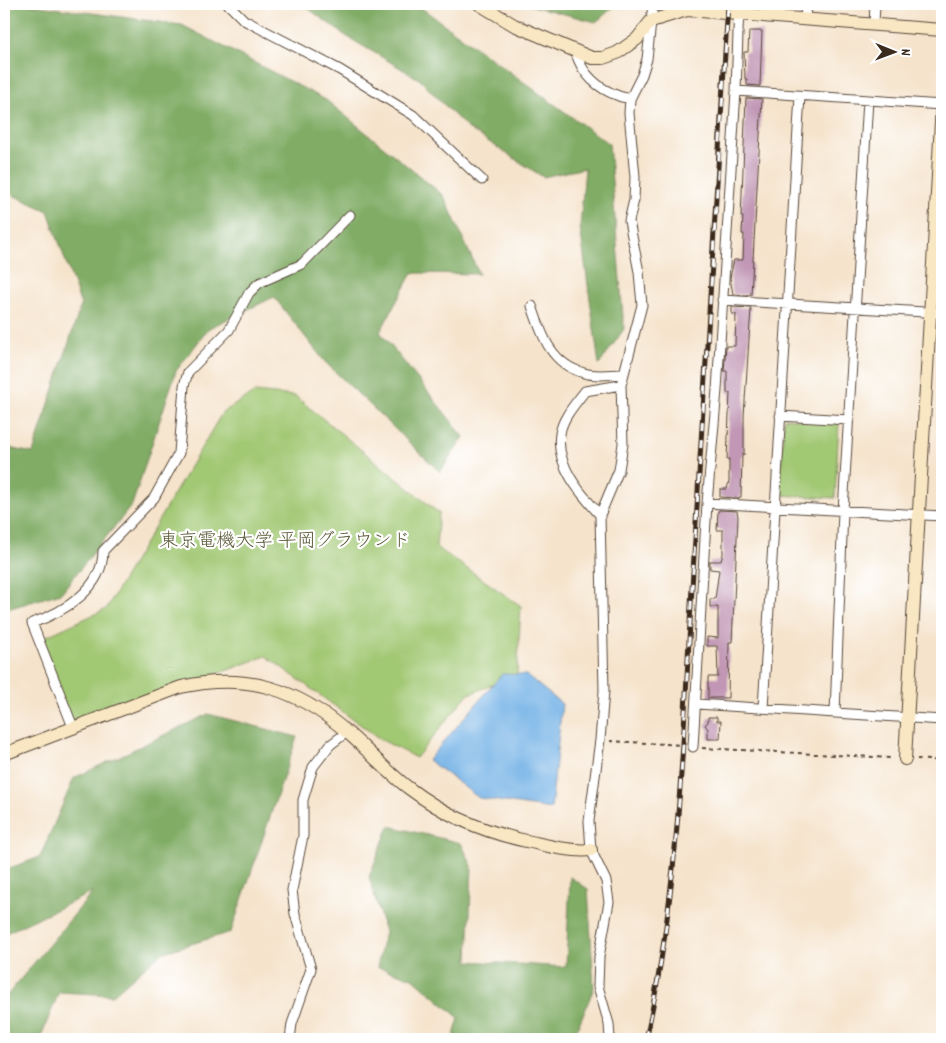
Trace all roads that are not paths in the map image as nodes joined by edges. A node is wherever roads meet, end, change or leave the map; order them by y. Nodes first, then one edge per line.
1 (228, 4) edge
2 (479, 4) edge
3 (653, 4) edge
4 (806, 4) edge
5 (875, 4) edge
6 (739, 9) edge
7 (805, 18) junction
8 (651, 21) junction
9 (874, 24) junction
10 (942, 30) edge
11 (576, 53) junction
12 (736, 91) junction
13 (800, 96) junction
14 (630, 99) junction
15 (868, 100) junction
16 (942, 105) edge
17 (482, 180) dead end
18 (350, 215) dead end
19 (722, 300) junction
20 (787, 304) junction
21 (532, 306) dead end
22 (856, 308) junction
23 (936, 312) edge
24 (623, 374) junction
25 (621, 385) junction
26 (780, 416) junction
27 (849, 420) junction
28 (707, 503) junction
29 (775, 507) junction
30 (844, 511) junction
31 (600, 515) junction
32 (918, 515) junction
33 (942, 516) edge
34 (698, 704) junction
35 (763, 708) junction
36 (836, 713) junction
37 (907, 718) junction
38 (942, 720) edge
39 (73, 727) junction
40 (347, 732) junction
41 (694, 747) road end
42 (4, 754) edge
43 (905, 759) road end
44 (591, 850) junction
45 (290, 1039) edge
46 (610, 1039) edge

1 - 17 street
2 - 11 street
3 - 8 street
4 - 7 street
5 - 9 street
6 - 7 street
6 - 8 street
6 - 12 street
7 - 9 street
8 - 11 street
8 - 14 street
9 - 10 street
11 - 14 street
12 - 13 street
12 - 19 street
13 - 15 street
13 - 20 street
14 - 24 street
15 - 16 street
15 - 22 street
16 - 23 street
18 - 39 street
19 - 20 street
19 - 28 street
20 - 22 street
20 - 26 street
21 - 24 street
22 - 23 street
22 - 27 street
23 - 32 street
24 - 25 street
25 - 31 street
25 - 31 street
26 - 27 street
26 - 29 street
27 - 30 street
28 - 29 street
28 - 34 street
29 - 30 street
29 - 35 street
30 - 32 street
30 - 36 street
31 - 44 street
32 - 33 street
32 - 37 street
34 - 35 street
34 - 41 street
35 - 36 street
36 - 37 street
37 - 38 street
37 - 43 street
39 - 40 street
39 - 42 street
40 - 44 street
40 - 45 street
44 - 46 street

